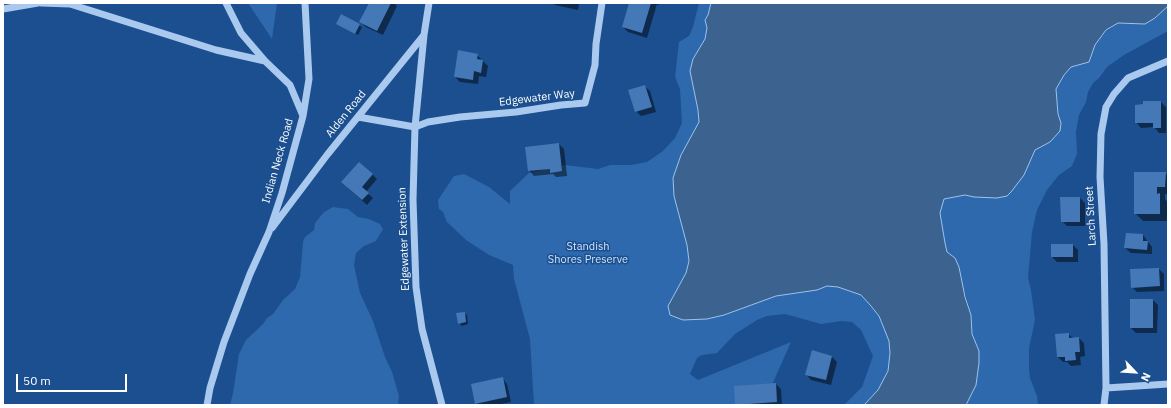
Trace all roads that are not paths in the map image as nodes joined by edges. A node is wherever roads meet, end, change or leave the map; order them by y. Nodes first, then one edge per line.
1 (39, 3) edge
2 (226, 3) edge
3 (305, 3) edge
4 (429, 3) edge
5 (602, 3) edge
6 (3, 9) edge
7 (424, 35) junction
8 (1168, 60) edge
9 (265, 61) junction
10 (303, 116) junction
11 (358, 117) junction
12 (414, 127) junction
13 (268, 234) junction
14 (1168, 384) edge
15 (1106, 388) junction
16 (207, 405) edge
17 (442, 405) edge
18 (1104, 405) edge

1 - 6 street
1 - 9 street
2 - 9 street, Indian Neck Road
3 - 10 street
4 - 7 street, Alden Road
5 - 12 street, Edgewater Way
7 - 11 street, Alden Road
7 - 12 street, Edgewater Extension
8 - 15 street, Larch Street
9 - 10 street, Indian Neck Road
10 - 13 street, Indian Neck Road
11 - 12 street
11 - 13 street, Alden Road
12 - 17 street, Edgewater Extension
13 - 16 street, Indian Neck Road
14 - 15 street
15 - 18 street, Larch Street

